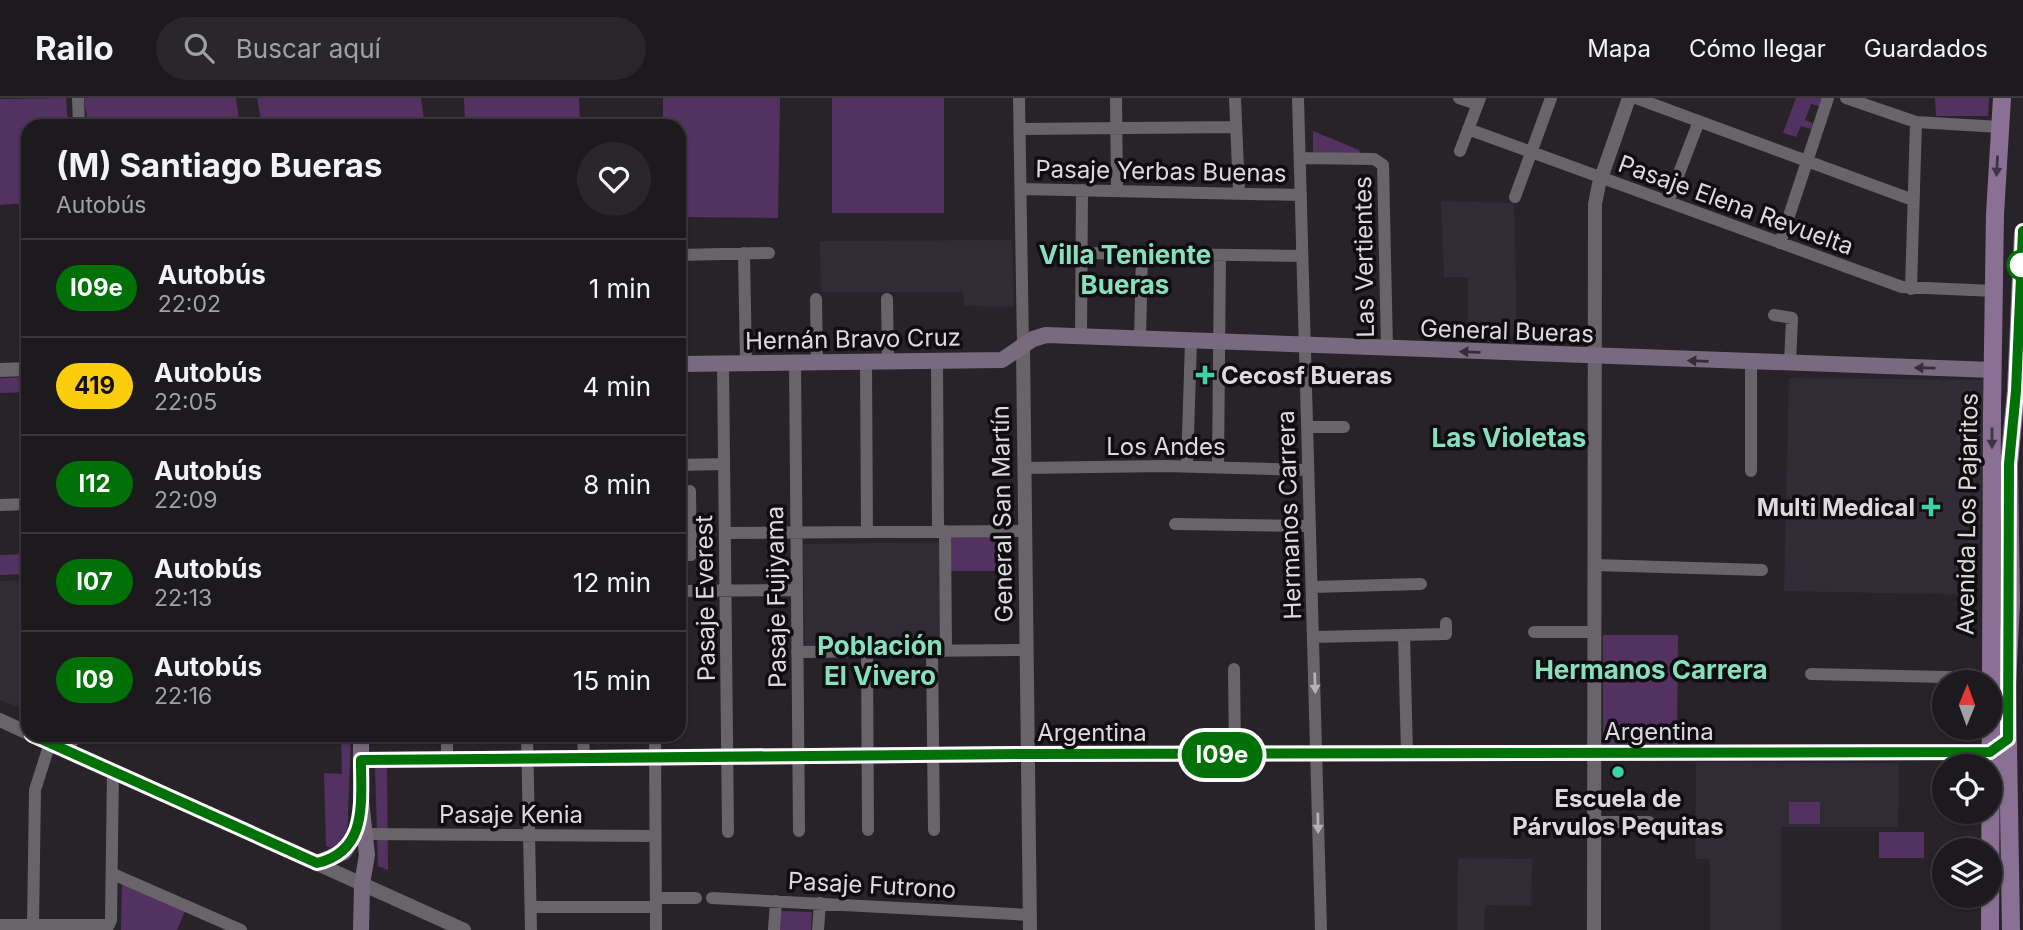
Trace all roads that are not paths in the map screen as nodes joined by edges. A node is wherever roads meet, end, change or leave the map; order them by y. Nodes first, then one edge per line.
1 (78, 98) edge
2 (1019, 98) edge
3 (1116, 98) edge
4 (1235, 98) edge
5 (1298, 98) edge
6 (1459, 98) edge
7 (1551, 98) edge
8 (1629, 98) edge
9 (1636, 98) edge
10 (1829, 98) edge
11 (1846, 98) edge
12 (2002, 98) edge
13 (1478, 101) edge
14 (79, 119) edge
15 (1699, 121) junction
16 (1916, 122) junction
17 (1236, 127) junction
18 (2000, 127) junction
19 (1116, 128) junction
20 (1020, 129) junction
21 (1468, 129) junction
22 (1460, 151) dead end
23 (1531, 153) junction
24 (1300, 158) junction
25 (1806, 161) junction
26 (1601, 179) junction
27 (1021, 188) junction
28 (1082, 190) junction
29 (1117, 191) junction
30 (1239, 193) junction
31 (1301, 195) junction
32 (1515, 197) dead end
33 (1913, 200) junction
34 (1668, 202) junction
35 (2023, 233) edge
36 (1780, 243) junction
37 (744, 253) junction
38 (769, 253) dead end
39 (1082, 254) junction
40 (1142, 254) junction
41 (686, 255) edge
42 (1220, 255) junction
43 (1302, 256) junction
44 (1911, 289) junction
45 (1995, 293) junction
46 (816, 299) dead end
47 (887, 299) dead end
48 (1774, 315) dead end
49 (2021, 332) edge
50 (1081, 337) junction
51 (1140, 339) junction
52 (1191, 341) junction
53 (1220, 343) junction
54 (1304, 346) junction
55 (1023, 347) junction
56 (1387, 349) junction
57 (1594, 357) junction
58 (866, 361) junction
59 (888, 361) junction
60 (937, 361) junction
61 (794, 362) junction
62 (817, 362) junction
63 (723, 363) junction
64 (746, 363) junction
65 (1751, 363) junction
66 (686, 364) edge
67 (1790, 365) junction
68 (21, 369) edge
69 (0, 370) edge
70 (1993, 370) junction
71 (1307, 427) junction
72 (1344, 427) dead end
73 (724, 464) junction
74 (686, 465) edge
75 (1187, 466) junction
76 (1218, 467) junction
77 (1024, 468) junction
78 (1308, 470) junction
79 (1751, 471) dead end
80 (691, 491) dead end
81 (0, 505) edge
82 (21, 505) edge
83 (686, 521) edge
84 (1175, 524) dead end
85 (1310, 526) junction
86 (942, 531) junction
87 (1025, 531) junction
88 (686, 532) edge
89 (796, 532) junction
90 (867, 532) junction
91 (725, 533) junction
92 (686, 555) edge
93 (1594, 565) junction
94 (2017, 568) edge
95 (1762, 570) dead end
96 (1421, 584) dead end
97 (1312, 587) junction
98 (797, 590) junction
99 (726, 591) junction
100 (686, 592) edge
101 (1446, 623) dead end
102 (1534, 632) dead end
103 (1590, 632) junction
104 (1404, 635) junction
105 (1313, 637) junction
106 (932, 650) junction
107 (946, 650) junction
108 (1026, 650) junction
109 (867, 651) junction
110 (797, 652) junction
111 (1234, 669) dead end
112 (1990, 670) edge
113 (1811, 674) dead end
114 (1594, 675) junction
115 (1559, 676) dead end
116 (1932, 677) edge
117 (0, 720) edge
118 (21, 730) edge
119 (2008, 739) junction
120 (1990, 740) edge
121 (72, 742) edge
122 (361, 742) edge
123 (447, 742) edge
124 (527, 742) edge
125 (583, 742) edge
126 (655, 742) edge
127 (50, 743) joint
128 (68, 751) junction
129 (1990, 752) junction
130 (1028, 754) junction
131 (1407, 754) junction
132 (1594, 754) junction
133 (933, 755) junction
134 (1236, 755) junction
135 (1317, 755) junction
136 (798, 756) junction
137 (868, 756) junction
138 (728, 757) junction
139 (584, 758) junction
140 (654, 758) junction
141 (447, 759) junction
142 (528, 759) junction
143 (361, 760) junction
144 (113, 771) junction
145 (1594, 822) junction
146 (1649, 822) dead end
147 (868, 830) dead end
148 (934, 830) dead end
149 (799, 831) dead end
150 (729, 832) dead end
151 (361, 834) junction
152 (529, 836) junction
153 (655, 836) junction
154 (2017, 847) edge
155 (317, 863) junction
156 (113, 874) junction
157 (362, 884) junction
158 (696, 898) dead end
159 (712, 898) dead end
160 (776, 901) junction
161 (656, 902) junction
162 (820, 904) junction
163 (531, 907) junction
164 (1030, 915) junction
165 (0, 925) edge
166 (33, 926) junction
167 (109, 928) edge
168 (462, 929) edge
169 (241, 930) edge
170 (361, 930) edge
171 (531, 930) edge
172 (656, 930) edge
173 (774, 930) edge
174 (818, 930) edge
175 (1030, 930) edge
176 (1321, 930) edge
177 (1594, 930) edge
178 (1990, 930) edge
179 (2011, 930) edge

1 - 14 street
2 - 20 street, General San Martín
3 - 19 street
4 - 17 street
5 - 24 street, Hermanos Carrera
6 - 13 street
7 - 23 street
8 - 26 street
9 - 15 street
10 - 25 street
11 - 16 street
12 - 18 main road, Avenida Los Pajaritos
13 - 21 street
15 - 25 street
15 - 34 street
16 - 18 street
16 - 33 street
17 - 19 street
17 - 30 street
18 -> 45 main road, Avenida Los Pajaritos
19 - 20 street
19 - 29 street
20 - 27 street, General San Martín
21 - 22 street
21 - 23 street, Pasaje Elena Revuelta
23 - 26 street, Pasaje Elena Revuelta
23 - 32 street
24 - 31 street, Hermanos Carrera
24 - 56 street, Las Vertientes
25 - 33 street
25 - 36 street
26 - 34 street, Pasaje Elena Revuelta
26 - 57 street
27 - 28 street, Pasaje Yerbas Buenas
27 - 55 street, General San Martín
28 - 29 street, Pasaje Yerbas Buenas
28 - 39 street
29 - 30 street, Pasaje Yerbas Buenas
30 - 31 street, Pasaje Yerbas Buenas
31 - 43 street, Hermanos Carrera
33 - 44 street
34 - 36 street, Pasaje Elena Revuelta
35 - 49 main road, Avenida Los Pajaritos
36 - 44 street, Pasaje Elena Revuelta
37 - 38 street
37 - 41 street
37 - 64 street
39 - 40 street
39 - 50 street
40 - 42 street
40 - 51 street
42 - 43 street
42 - 53 street
43 - 54 street, Hermanos Carrera
44 - 45 street, Pasaje Elena Revuelta
45 - 49 main road
45 - 70 main road, Avenida Los Pajaritos
46 - 62 street
47 - 59 street
48 - 67 street
49 - 94 main road, Avenida Los Pajaritos
50 - 51 main road, General Bueras
50 - 55 main road, General Bueras
51 - 52 main road, General Bueras
52 - 53 main road, General Bueras
52 - 75 street
53 - 54 main road, General Bueras
53 - 76 street
54 - 56 main road, General Bueras
54 - 71 street, Hermanos Carrera
55 - 60 main road, Hernán Bravo Cruz
55 - 77 street, General San Martín
57 -> 56 main road, General Bueras
65 -> 57 main road, General Bueras
57 - 93 street
58 - 59 main road, Hernán Bravo Cruz
58 - 62 main road, Hernán Bravo Cruz
58 - 90 street
59 - 60 main road, Hernán Bravo Cruz
60 - 86 street
61 - 62 main road, Hernán Bravo Cruz
61 - 64 main road, Hernán Bravo Cruz
61 - 89 street, Pasaje Fujiyama
63 - 64 main road, Hernán Bravo Cruz
63 - 66 main road, Hernán Bravo Cruz
63 - 73 street, Pasaje Everest
65 - 67 main road, General Bueras
65 - 79 street
70 -> 67 main road, General Bueras
68 - 69 street
70 -> 112 main road, Avenida Los Pajaritos
71 - 72 street
71 - 78 street, Hermanos Carrera
73 - 74 street
73 - 91 street, Pasaje Everest
75 - 76 street, Los Andes
75 - 77 street, Los Andes
76 - 78 street, Los Andes
77 - 87 street, General San Martín
78 - 85 street, Hermanos Carrera
80 - 83 street
81 - 82 street
84 - 85 street
85 - 97 street, Hermanos Carrera
86 - 87 street
86 - 90 street
86 - 107 street
87 - 108 street, General San Martín
88 - 92 street
89 - 90 street
89 - 91 street
89 - 98 street, Pasaje Fujiyama
91 - 99 street, Pasaje Everest
93 - 95 street
93 - 103 street
94 - 119 main road, Avenida Los Pajaritos
96 - 97 street
97 - 105 street, Hermanos Carrera
98 - 99 street
98 - 110 street, Pasaje Fujiyama
99 - 100 street
99 - 138 street, Pasaje Everest
101 - 104 street
102 - 103 street
103 - 114 street
104 - 105 street
104 - 131 street
105 -> 135 street, Hermanos Carrera
106 - 107 street
106 - 109 street
106 - 133 street
107 - 108 street
108 - 130 street, General San Martín
109 - 110 street
109 - 137 street
110 - 136 street, Pasaje Fujiyama
111 - 134 street
113 - 116 street
114 - 115 street
114 - 132 street
117 - 118 street
119 - 129 main road
119 - 154 main road, Avenida Los Pajaritos
120 - 129 main road, Avenida Los Pajaritos
121 - 128 street
122 - 143 main road
123 - 141 street
124 - 142 street
125 - 139 street
126 - 140 street
127 - 128 street
127 - 166 street
128 - 144 street
129 - 132 main road, Argentina
129 - 178 main road, Avenida Los Pajaritos
130 - 133 main road, Argentina
130 - 134 main road, Argentina
130 - 164 street, General San Martín
131 - 132 main road, Argentina
131 - 135 main road, Argentina
132 - 145 street
133 - 137 main road, Argentina
133 - 148 street
134 - 135 main road, Argentina
135 -> 176 street, Hermanos Carrera
136 - 137 main road, Argentina
136 - 138 main road, Argentina
136 - 149 street, Pasaje Fujiyama
137 - 147 street
138 - 140 main road, Argentina
138 - 150 street, Pasaje Everest
139 - 140 main road, Argentina
139 - 142 main road, Argentina
140 - 153 street
141 - 142 main road, Argentina
141 - 143 main road, Argentina
142 - 152 street
143 - 151 main road
144 - 155 street
144 - 156 street
145 - 146 street
145 - 177 street
151 - 152 street, Pasaje Kenia
151 - 155 main road
151 - 157 main road
152 - 153 street, Pasaje Kenia
152 - 163 street
153 - 161 street
154 - 179 main road, Avenida Los Pajaritos
155 - 157 street
156 - 167 street
156 - 169 street
157 - 168 street
157 - 170 main road
158 - 161 street
159 - 160 street, Pasaje Futrono
160 - 162 street, Pasaje Futrono
160 - 173 street
161 - 163 street
161 - 172 street
162 - 164 street, Pasaje Futrono
162 - 174 street
163 - 171 street
164 - 175 street, General San Martín
165 - 166 street
166 - 167 street

